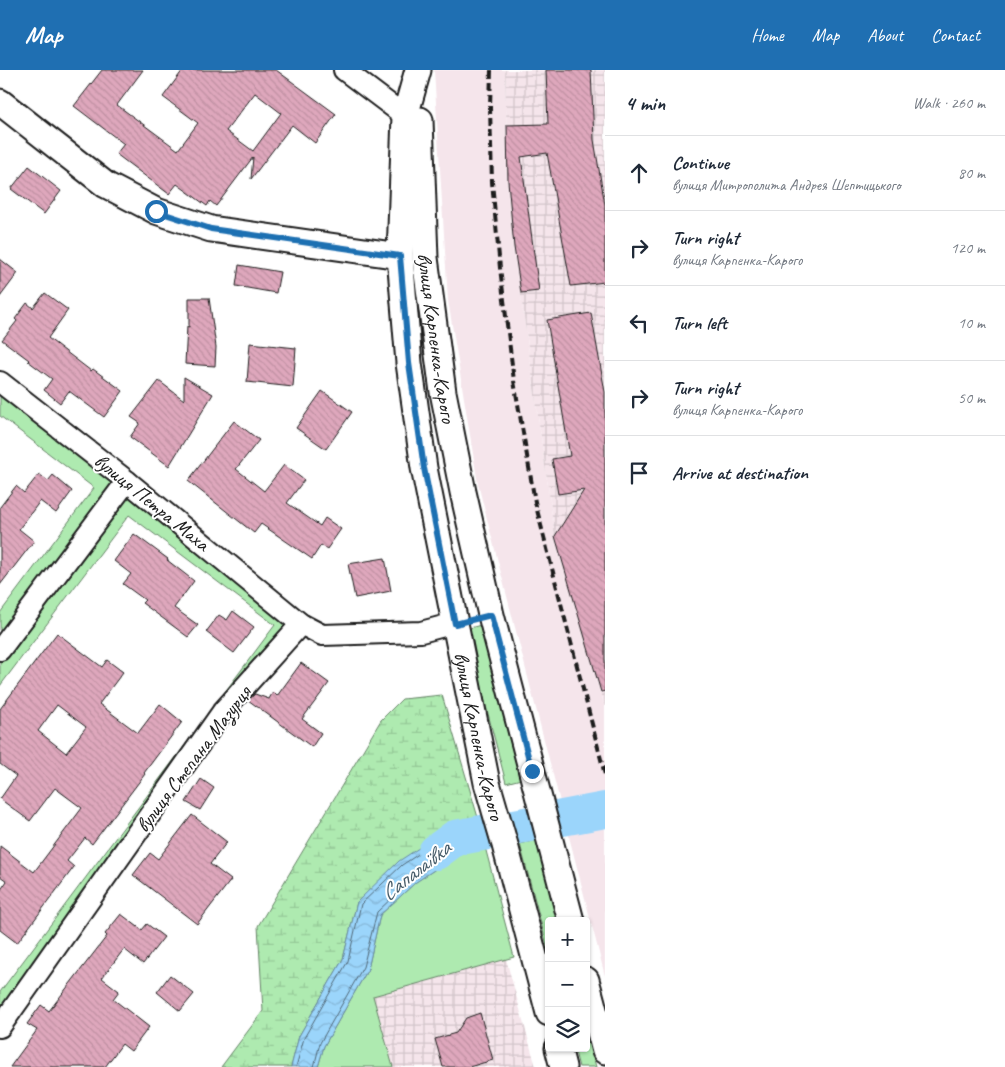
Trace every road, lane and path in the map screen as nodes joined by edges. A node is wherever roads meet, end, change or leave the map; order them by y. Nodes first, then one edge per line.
1 (344, 70) edge
2 (0, 102) edge
3 (405, 116) junction
4 (400, 256) junction
5 (0, 382) edge
6 (127, 481) junction
7 (491, 615) junction
8 (301, 624) junction
9 (455, 624) junction
10 (0, 650) edge
11 (570, 917) edge
12 (590, 995) edge
13 (547, 1007) edge
14 (0, 1027) edge
15 (605, 1051) edge
16 (559, 1052) edge
17 (563, 1067) edge

1 - 3 street
2 - 4 street
3 - 4 street, вулиця Карпенка-Карого
3 - 7 street, вулиця Карпенка-Карого
4 - 9 street, вулиця Карпенка-Карого
5 - 6 street, вулиця Петра Маха
6 - 8 street, вулиця Петра Маха
6 - 10 street
7 - 9 street
7 - 11 street, вулиця Карпенка-Карого
8 - 9 street
8 - 14 street, вулиця Степана Мазурця
9 - 13 street, вулиця Карпенка-Карого
12 - 15 street
16 - 17 street

